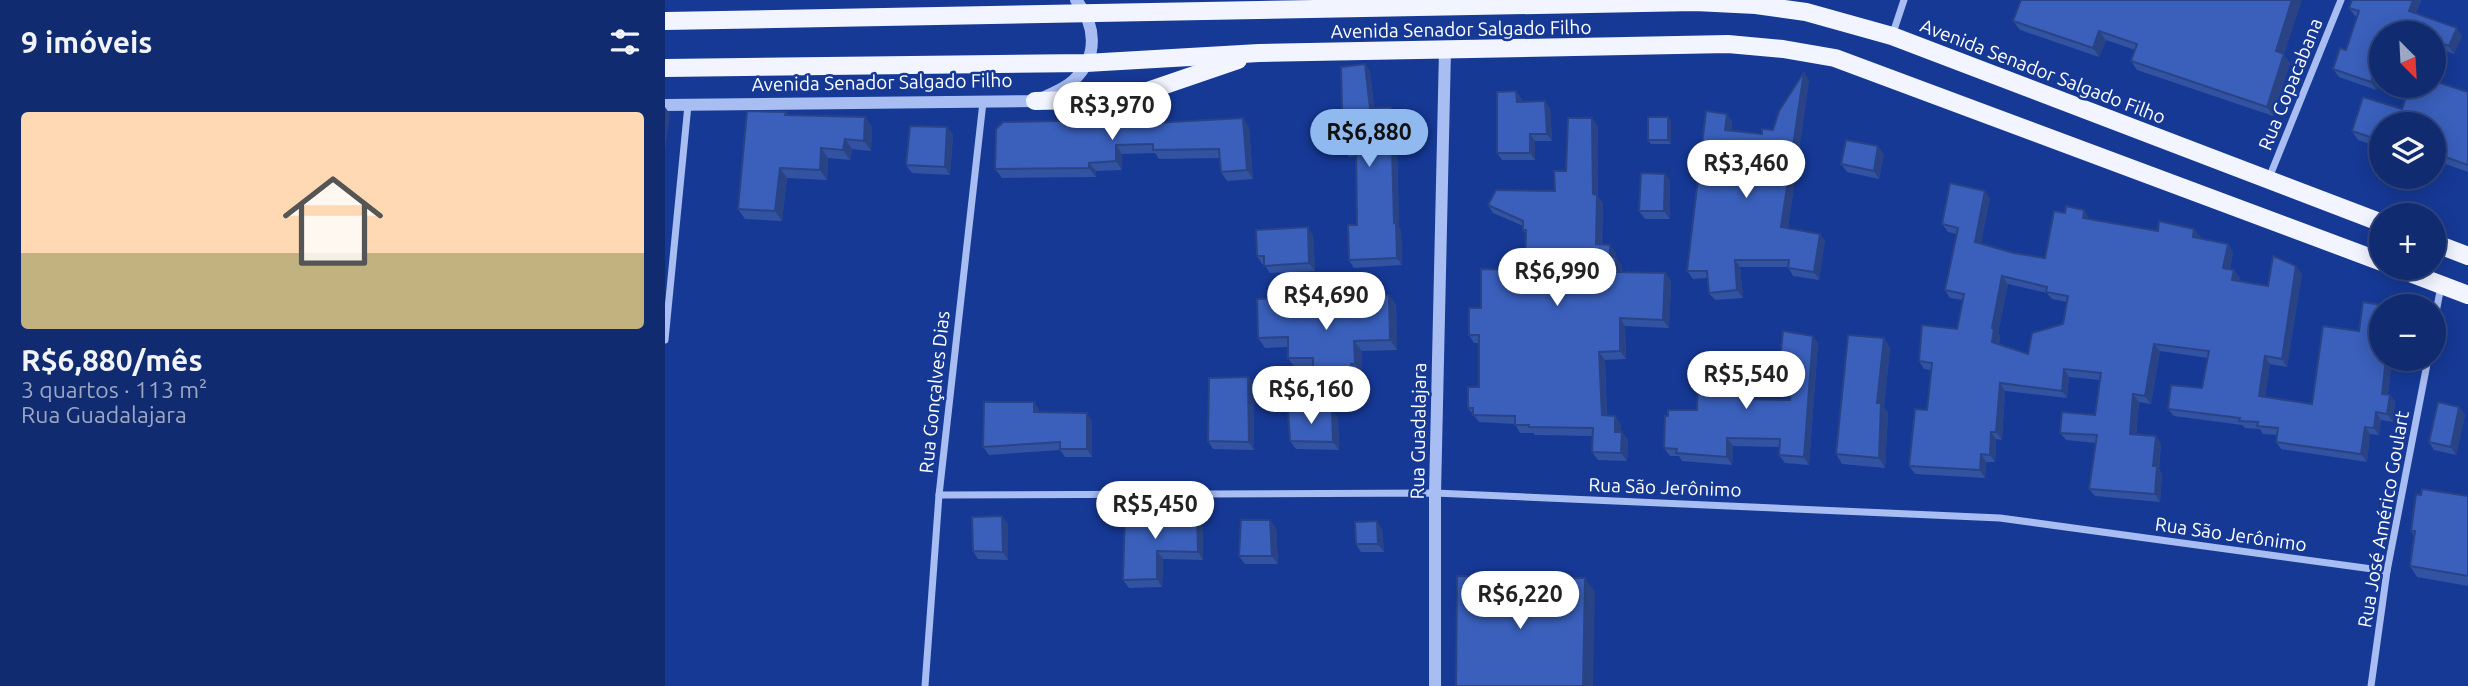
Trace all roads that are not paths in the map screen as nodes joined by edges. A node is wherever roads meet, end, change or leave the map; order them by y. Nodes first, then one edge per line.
1 (1213, 0) edge
2 (1904, 0) edge
3 (2341, 0) edge
4 (1628, 1) edge
5 (1081, 7) edge
6 (1258, 9) junction
7 (665, 21) edge
8 (1892, 36) junction
9 (1445, 50) junction
10 (1259, 53) junction
11 (1086, 63) junction
12 (665, 68) edge
13 (1035, 101) junction
14 (982, 102) junction
15 (665, 105) edge
16 (688, 105) junction
17 (2268, 180) junction
18 (2369, 218) edge
19 (2446, 248) edge
20 (2468, 256) edge
21 (2369, 257) edge
22 (2429, 280) edge
23 (2442, 285) junction
24 (2440, 294) edge
25 (2468, 295) edge
26 (665, 340) edge
27 (2426, 371) edge
28 (1435, 493) junction
29 (939, 495) junction
30 (2387, 571) junction
31 (925, 686) edge
32 (1435, 686) edge
33 (2371, 686) edge

1 - 6 main road, Avenida Senador Salgado Filho
2 - 8 street
3 - 17 street, Rua Copacabana
4 - 6 main road, Avenida Senador Salgado Filho
4 - 8 main road, Avenida Senador Salgado Filho
5 - 6 main road, Avenida Senador Salgado Filho
5 - 7 main road, Avenida Senador Salgado Filho
5 - 11 street
8 - 17 main road, Avenida Senador Salgado Filho
9 - 10 main road, Avenida Senador Salgado Filho
9 - 21 main road, Avenida Senador Salgado Filho
9 - 28 street, Rua Guadalajara
10 - 11 main road, Avenida Senador Salgado Filho
10 - 13 main road, Avenida Senador Salgado Filho
11 - 12 main road, Avenida Senador Salgado Filho
11 - 13 street
13 - 14 street, Avenida Senador Salgado Filho
14 - 16 street, Avenida Senador Salgado Filho
14 - 29 street, Rua Gonçalves Dias
15 - 16 street, Avenida Senador Salgado Filho
16 - 26 street
17 - 18 main road, Avenida Senador Salgado Filho
19 - 20 main road
22 - 23 main road
23 - 24 street
23 - 25 main road
27 - 30 street, Rua José Américo Goulart
28 - 29 street, Rua São Jerônimo
28 - 30 street, Rua São Jerônimo
28 - 32 street, Rua Guadalajara
29 - 31 street, Rua Gonçalves Dias
30 - 33 street, Rua José Américo Goulart

